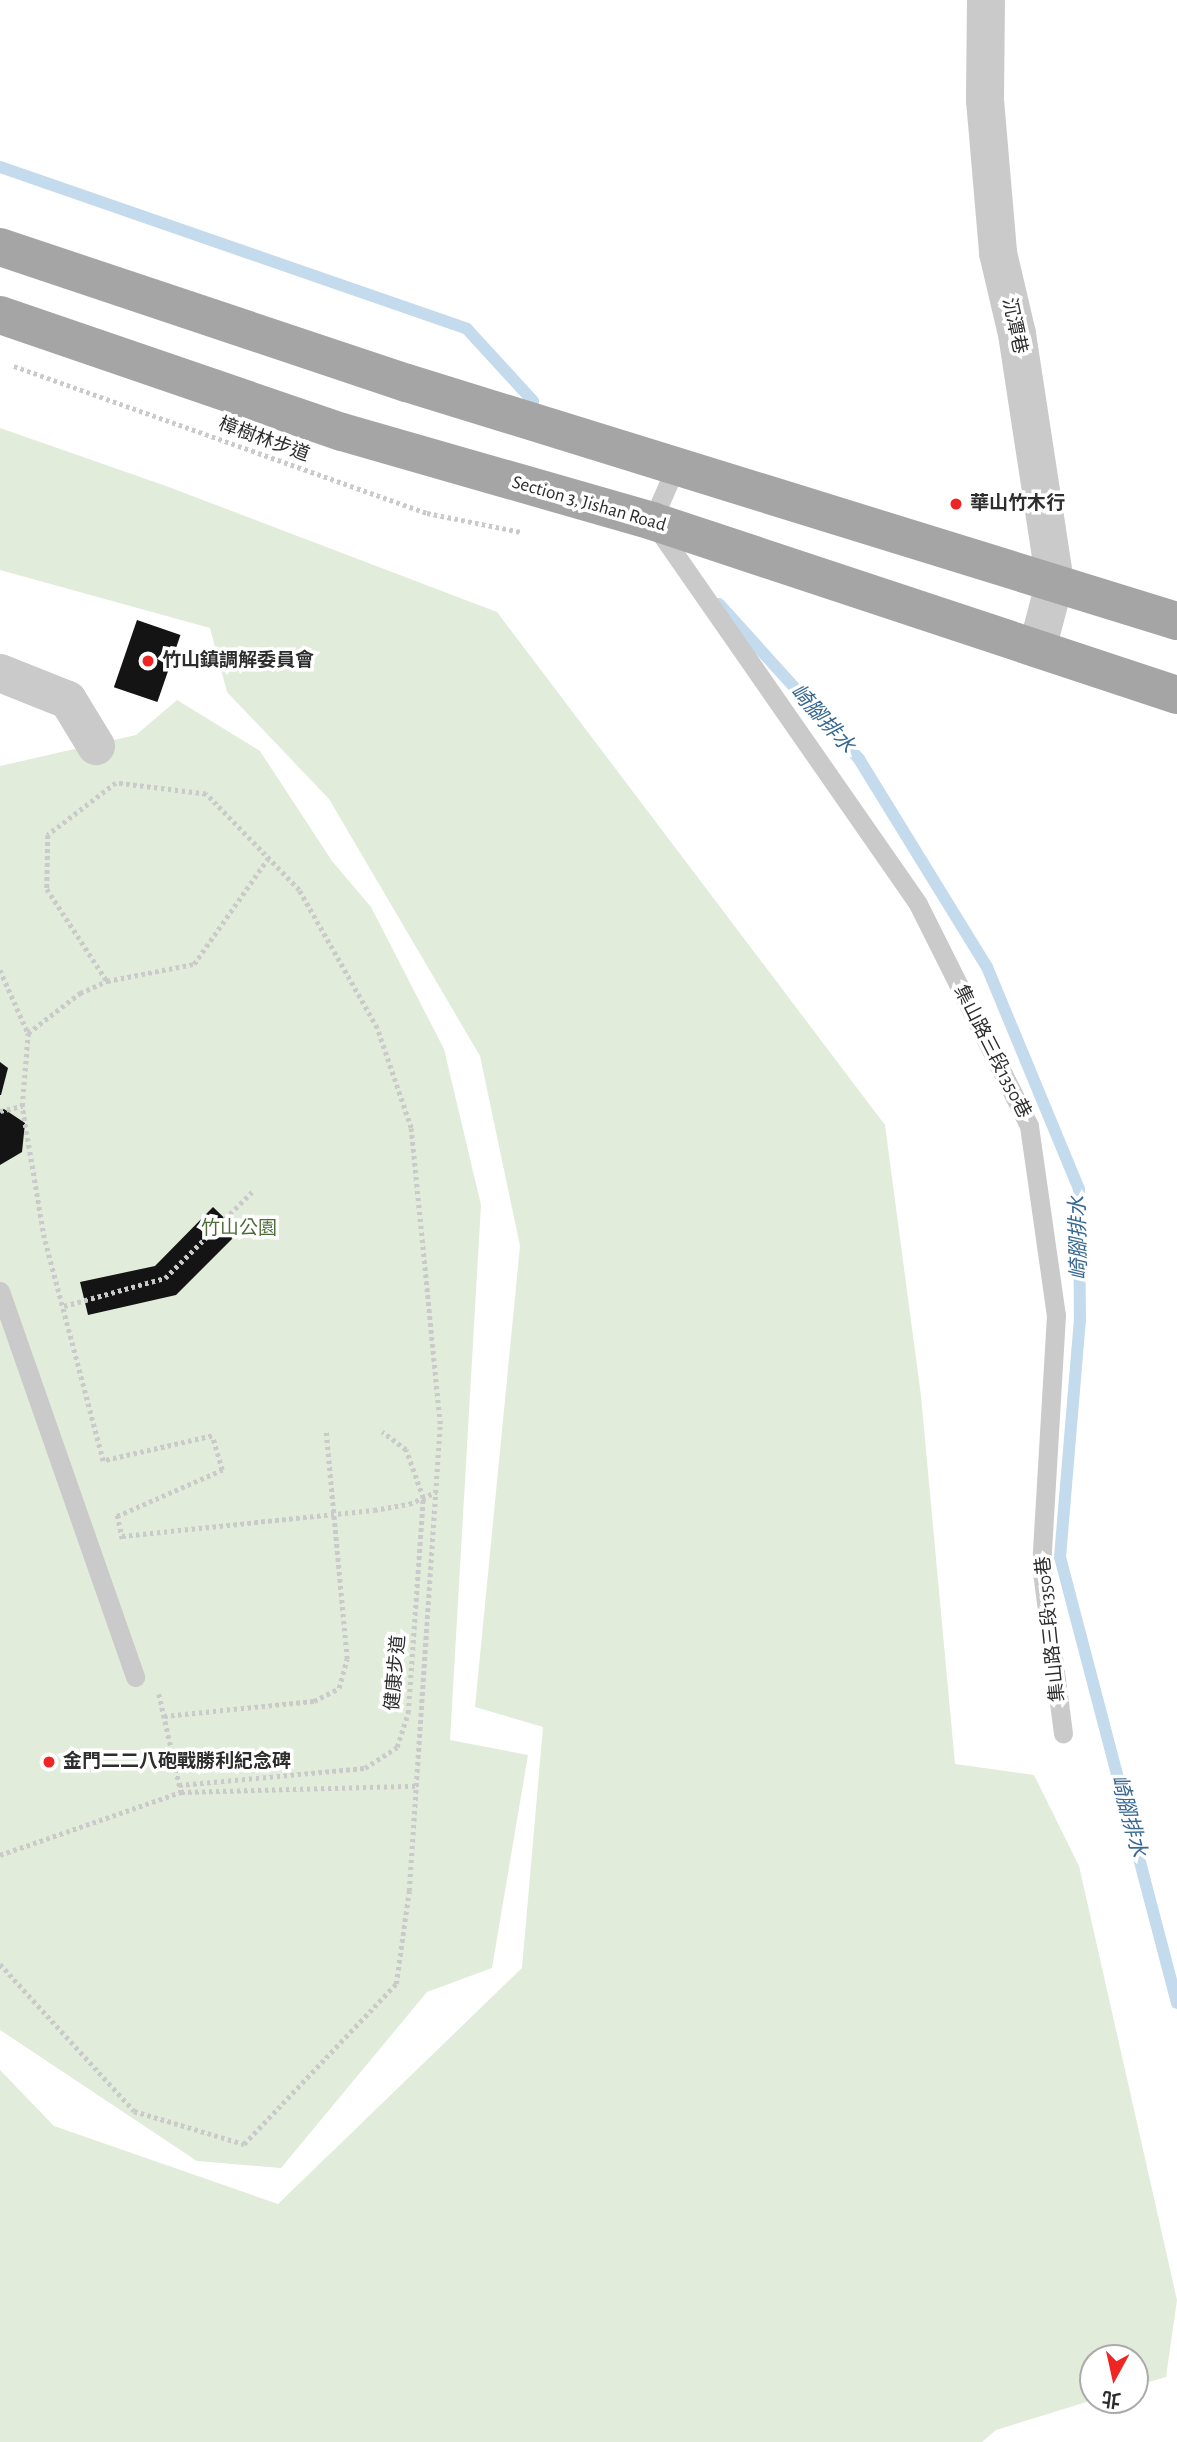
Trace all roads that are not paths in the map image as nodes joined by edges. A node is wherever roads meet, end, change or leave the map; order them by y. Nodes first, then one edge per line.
1 (986, 0) edge
2 (0, 247) edge
3 (0, 315) edge
4 (677, 464) junction
5 (652, 521) junction
6 (1055, 581) junction
7 (1177, 621) edge
8 (1037, 649) junction
9 (0, 673) edge
10 (1177, 695) edge
11 (96, 746) dead end
12 (0, 1291) edge
13 (135, 1677) dead end
14 (1063, 1734) dead end

1 - 6 street, 沉潭巷
2 - 4 main road
3 - 5 main road, Section 3, Jishan Road
4 - 5 lane
4 - 6 main road
5 - 8 main road, Section 3, Jishan Road
5 - 14 lane, 集山路三段1350巷
6 - 7 main road
6 - 8 street, 沉潭巷
8 - 10 main road, Section 3, Jishan Road
9 - 11 street
12 - 13 lane

